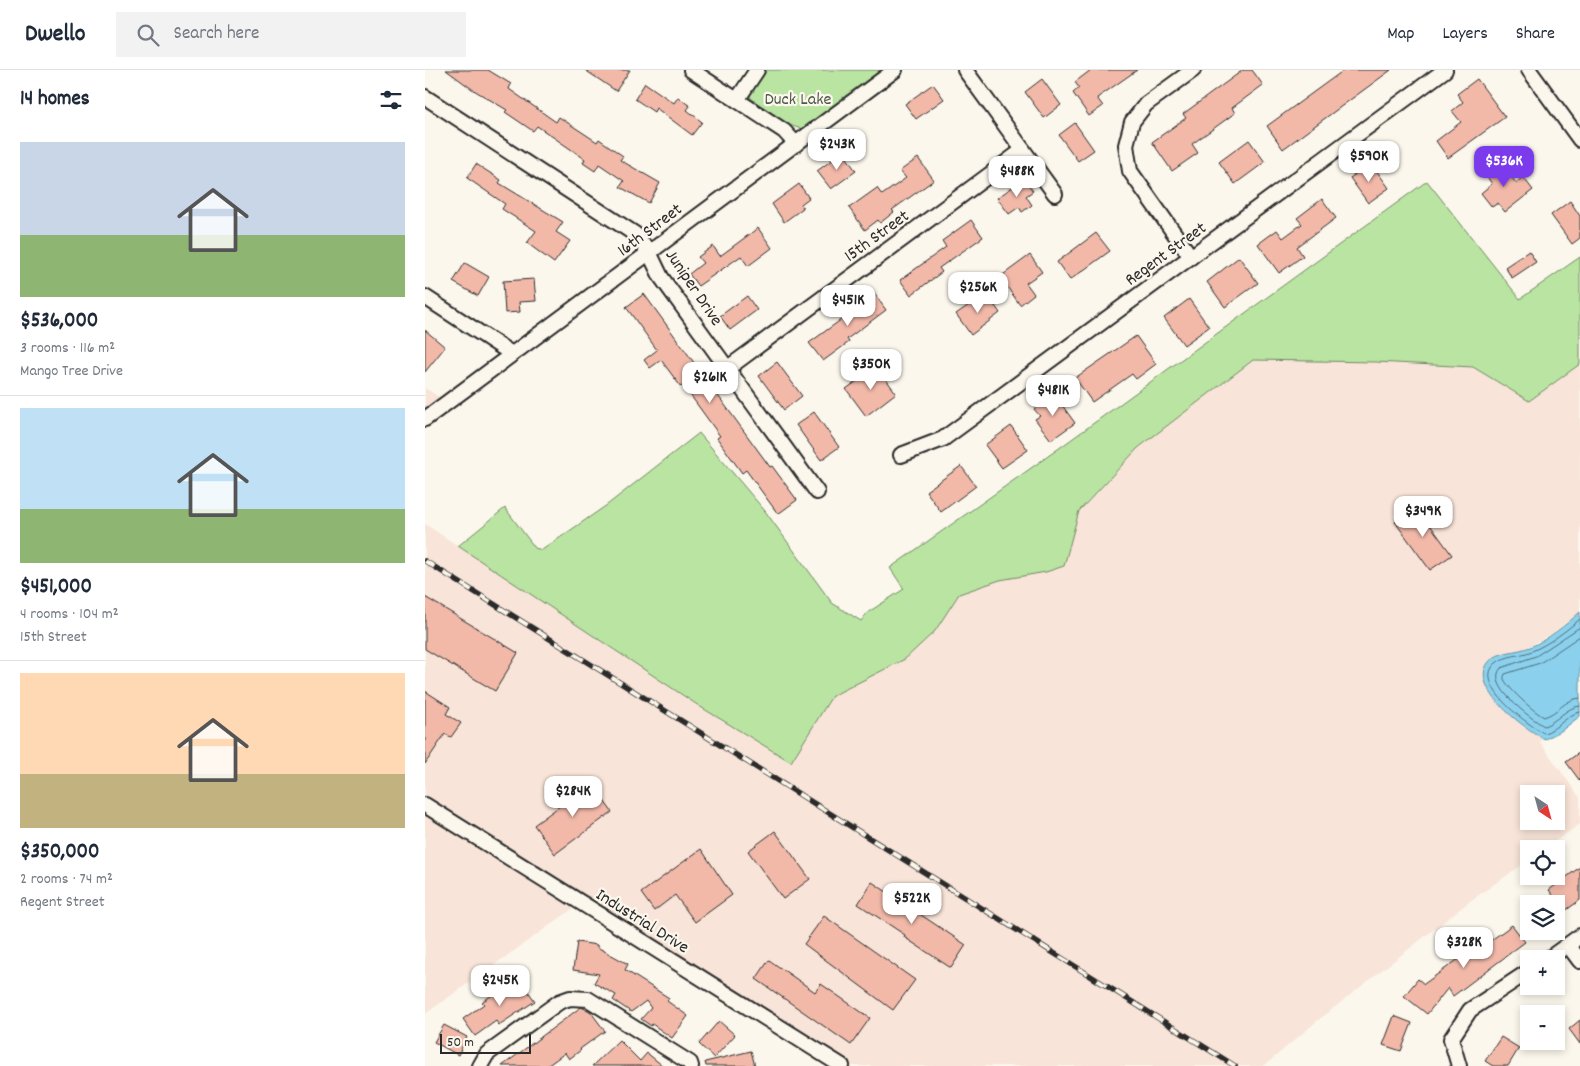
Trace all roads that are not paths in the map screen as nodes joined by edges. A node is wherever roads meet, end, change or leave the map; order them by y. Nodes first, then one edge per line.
1 (691, 70) edge
2 (757, 70) edge
3 (895, 70) edge
4 (965, 70) edge
5 (1193, 70) edge
6 (1445, 70) edge
7 (1529, 70) edge
8 (425, 97) edge
9 (737, 100) junction
10 (1580, 140) edge
11 (796, 144) junction
12 (1023, 150) junction
13 (1055, 194) dead end
14 (649, 252) junction
15 (1191, 257) junction
16 (425, 297) edge
17 (512, 354) junction
18 (728, 368) junction
19 (425, 419) edge
20 (901, 455) dead end
21 (817, 492) dead end
22 (427, 809) edge
23 (1580, 936) edge
24 (1568, 945) junction
25 (1561, 950) edge
26 (1580, 961) edge
27 (1520, 977) edge
28 (481, 1066) edge
29 (691, 1066) edge
30 (842, 1066) edge
31 (1459, 1066) edge

1 - 9 street
2 - 9 street
3 - 11 street, 16th Street
4 - 12 street
5 - 15 street
6 - 15 street, Regent Street
7 - 10 street
8 - 14 street, Juniper Drive
9 - 11 street
11 - 14 street, 16th Street
12 - 13 street
12 - 18 street, 15th Street
14 - 17 street, 16th Street
14 - 18 street, Juniper Drive
15 - 20 street, Regent Street
16 - 17 street
17 - 19 street, 16th Street
18 - 21 street, Juniper Drive
22 - 30 street, Industrial Drive
23 - 24 street
24 - 25 street
24 - 26 street
27 - 31 street
28 - 29 street

